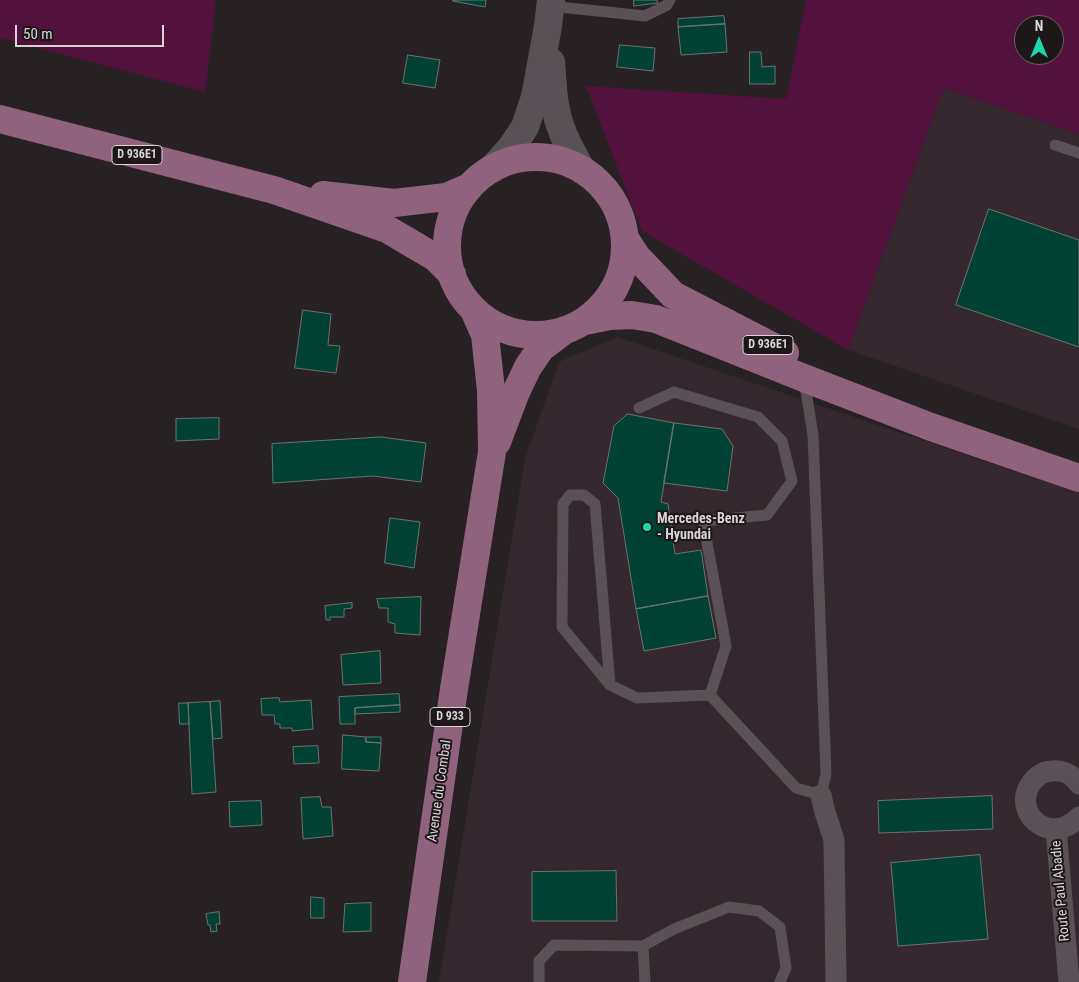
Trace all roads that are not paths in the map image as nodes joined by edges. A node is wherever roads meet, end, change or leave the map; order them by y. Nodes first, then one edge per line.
1 (670, 0) edge
2 (550, 11) edge
3 (0, 120) edge
4 (1055, 145) dead end
5 (1079, 153) edge
6 (492, 168) junction
7 (582, 170) junction
8 (469, 187) junction
9 (274, 190) junction
10 (626, 240) junction
11 (452, 274) junction
12 (474, 310) junction
13 (575, 326) junction
14 (804, 378) junction
15 (639, 408) dead end
16 (492, 452) junction
17 (1079, 460) edge
18 (1079, 478) edge
19 (610, 685) junction
20 (710, 695) junction
21 (1079, 784) edge
22 (822, 795) junction
23 (1079, 817) edge
24 (1056, 829) junction
25 (643, 946) junction
26 (412, 982) edge
27 (538, 982) edge
28 (644, 982) edge
29 (780, 982) edge
30 (836, 982) edge
31 (1069, 982) edge

1 - 2 lane
2 - 6 main road
2 - 7 main road
3 - 9 main road, D 936E1
4 - 5 lane
6 - 7 main road
6 - 8 main road
7 - 10 main road
8 - 9 main road, D 936E1
8 - 11 main road
9 - 11 main road, D 936E1
10 - 13 main road
10 - 17 main road, D 936E1
11 - 12 main road
12 - 13 main road
12 - 16 main road, D 933
13 - 14 main road, D 936E1
13 - 16 main road, D 933
14 - 18 main road, D 936E1
14 - 22 lane
15 - 20 lane
16 - 26 main road, Avenue du Combal / D 933
19 - 19 lane
19 - 20 lane
20 - 22 lane
21 - 24 street
22 - 30 street
23 - 24 street
24 - 31 street, Route Paul Abadie
25 - 27 lane
25 - 28 lane
25 - 29 lane

